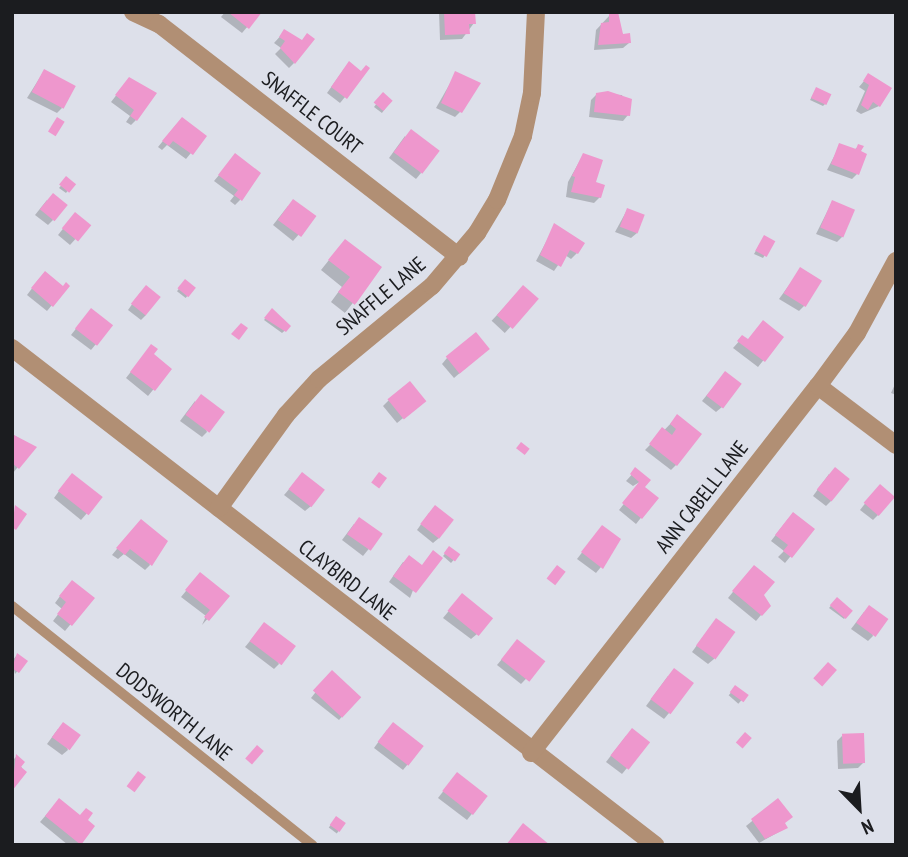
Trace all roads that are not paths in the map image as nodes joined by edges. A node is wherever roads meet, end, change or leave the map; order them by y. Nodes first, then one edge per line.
1 (133, 12) edge
2 (536, 12) edge
3 (459, 257) junction
4 (896, 261) edge
5 (12, 348) edge
6 (818, 386) junction
7 (896, 445) edge
8 (219, 508) junction
9 (12, 606) edge
10 (531, 753) junction
11 (313, 845) edge
12 (655, 845) edge

1 - 3 street, SNAFFLE COURT
2 - 3 street, SNAFFLE LANE
3 - 8 street, SNAFFLE LANE
4 - 6 street, ANN CABELL LANE
5 - 8 street, CLAYBIRD LANE
6 - 7 street
6 - 10 street, ANN CABELL LANE
8 - 10 street, CLAYBIRD LANE
9 - 11 lane, DODSWORTH LANE
10 - 12 street, CLAYBIRD LANE

